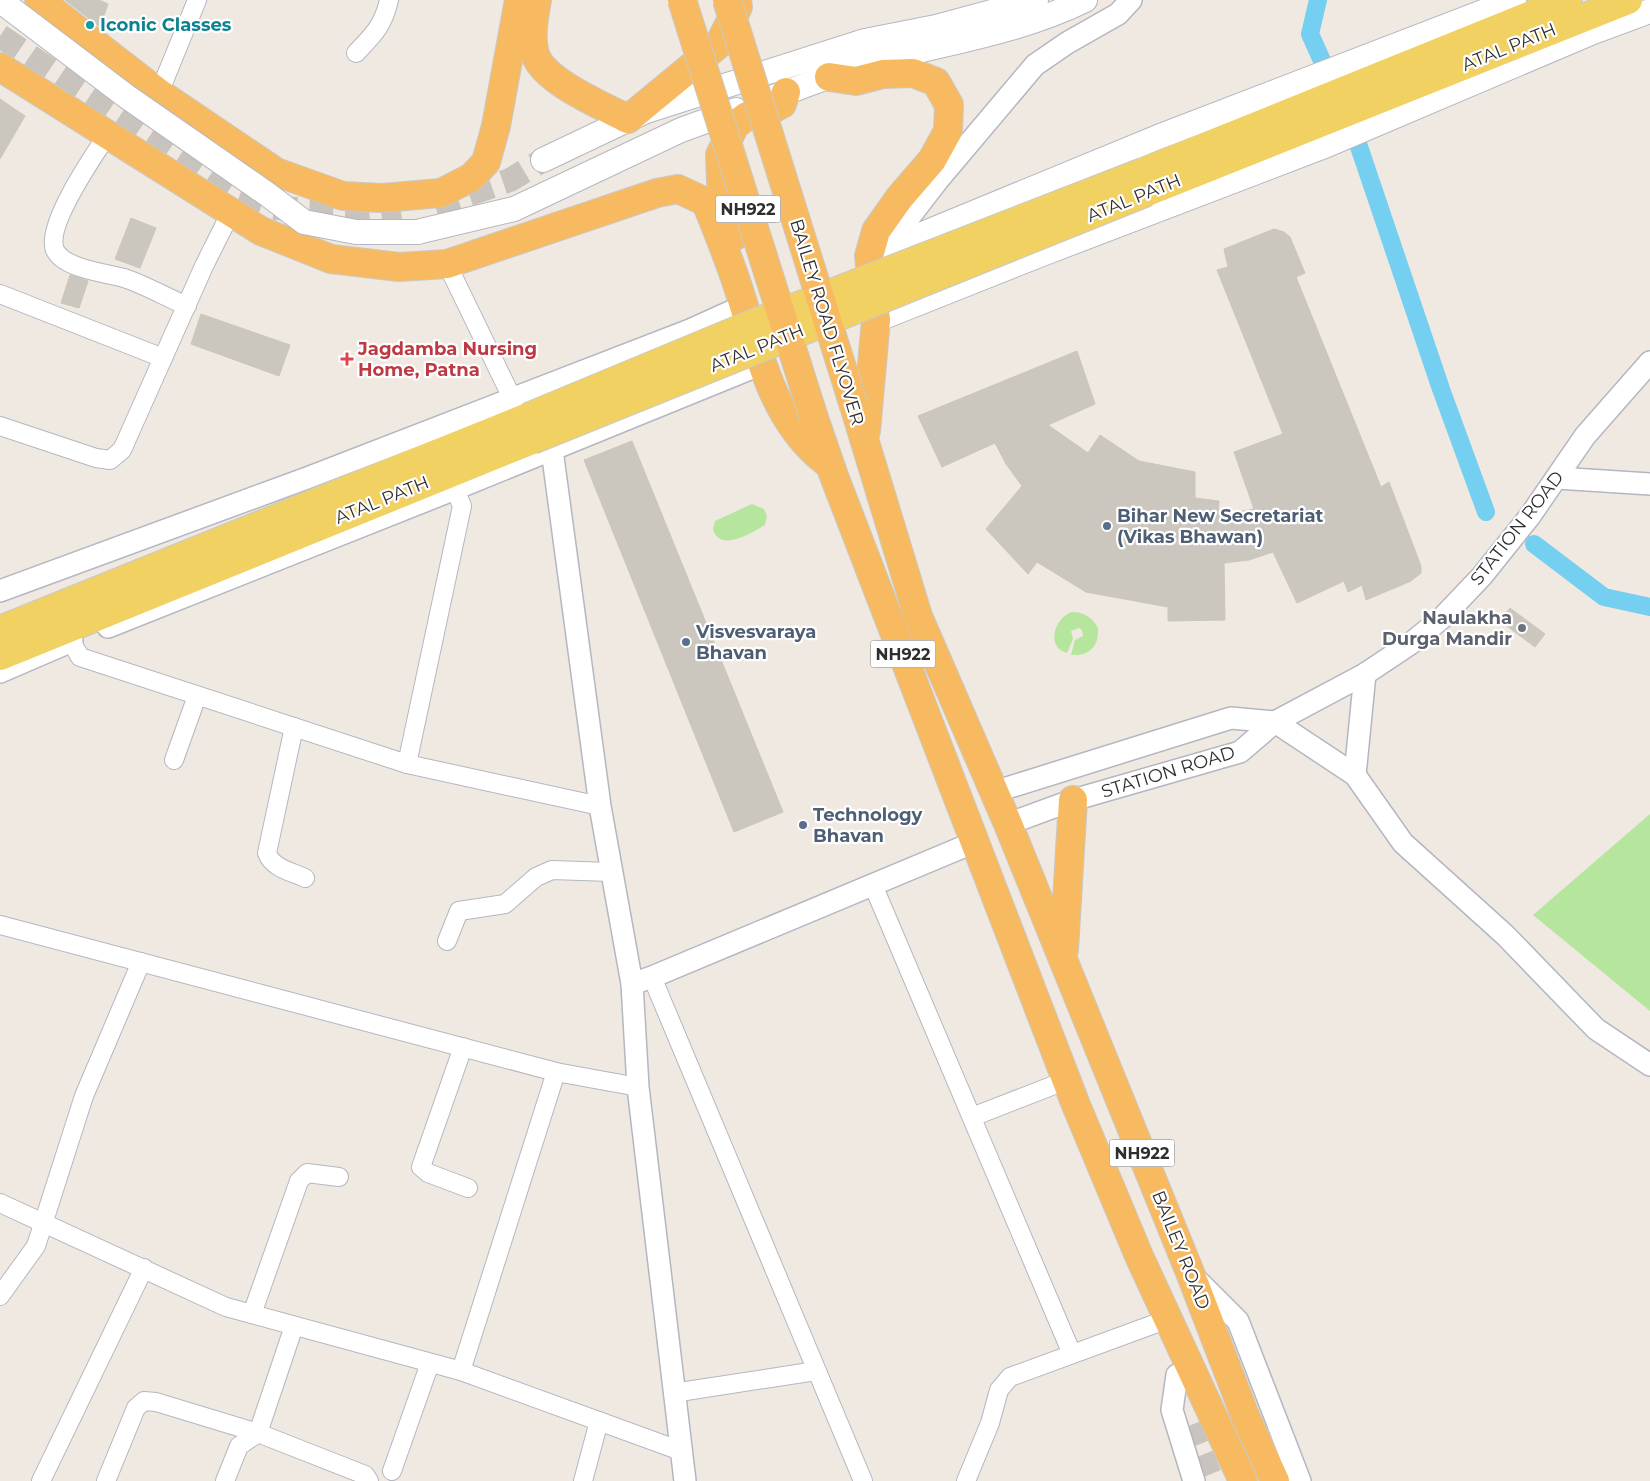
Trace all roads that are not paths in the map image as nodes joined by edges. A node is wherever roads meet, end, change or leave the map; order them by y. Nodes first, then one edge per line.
1 (39, 0) edge
2 (197, 0) edge
3 (389, 0) edge
4 (519, 0) edge
5 (537, 0) edge
6 (682, 0) edge
7 (727, 0) edge
8 (737, 0) edge
9 (1036, 0) edge
10 (1085, 0) edge
11 (1131, 0) edge
12 (1514, 0) edge
13 (1568, 0) edge
14 (1628, 0) edge
15 (1, 1) edge
16 (1650, 11) edge
17 (356, 53) dead end
18 (0, 67) edge
19 (828, 77) junction
20 (1377, 89) junction
21 (786, 92) junction
22 (159, 93) junction
23 (1311, 116) junction
24 (628, 119) junction
25 (108, 134) junction
26 (543, 160) tunnel mouth
27 (231, 212) junction
28 (873, 243) junction
29 (447, 264) junction
30 (0, 294) edge
31 (187, 306) junction
32 (743, 306) junction
33 (876, 320) junction
34 (690, 330) junction
35 (163, 358) junction
36 (1650, 362) edge
37 (762, 364) junction
38 (715, 383) junction
39 (0, 426) edge
40 (531, 426) junction
41 (865, 443) junction
42 (828, 458) junction
43 (1557, 478) junction
44 (1650, 484) edge
45 (455, 489) junction
46 (0, 591) edge
47 (0, 630) edge
48 (71, 641) junction
49 (0, 656) edge
50 (0, 672) edge
51 (1365, 674) junction
52 (197, 696) junction
53 (1275, 722) junction
54 (294, 727) junction
55 (174, 760) dead end
56 (407, 764) junction
57 (1355, 775) junction
58 (994, 792) junction
59 (1073, 800) junction
60 (600, 806) junction
61 (1008, 824) junction
62 (976, 842) junction
63 (610, 872) junction
64 (306, 878) dead end
65 (873, 885) junction
66 (0, 925) edge
67 (447, 941) dead end
68 (1063, 958) junction
69 (141, 962) junction
70 (652, 977) junction
71 (632, 984) junction
72 (1098, 1044) junction
73 (463, 1047) junction
74 (1650, 1065) edge
75 (556, 1072) junction
76 (1067, 1080) junction
77 (638, 1087) junction
78 (1076, 1105) junction
79 (972, 1117) junction
80 (339, 1177) dead end
81 (468, 1188) dead end
82 (0, 1203) edge
83 (43, 1223) junction
84 (144, 1268) junction
85 (1191, 1274) junction
86 (0, 1296) edge
87 (252, 1314) junction
88 (1168, 1319) junction
89 (294, 1326) junction
90 (1072, 1354) junction
91 (430, 1363) junction
92 (1181, 1365) junction
93 (816, 1371) junction
94 (461, 1372) junction
95 (673, 1393) junction
96 (599, 1421) junction
97 (1191, 1425) tunnel mouth
98 (258, 1433) junction
99 (681, 1451) junction
100 (392, 1471) dead end
101 (41, 1481) edge
102 (106, 1481) edge
103 (225, 1481) edge
104 (369, 1481) edge
105 (583, 1481) edge
106 (685, 1481) edge
107 (859, 1481) edge
108 (966, 1481) edge
109 (1194, 1481) edge
110 (1243, 1481) edge
111 (1275, 1481) edge
112 (1300, 1481) edge

1 - 22 highway
2 - 22 street
3 - 17 street
4 - 22 highway
5 - 24 highway
6 - 42 highway, NH922, bridge
7 - 41 highway, BAILEY ROAD FLYOVER / NH922, bridge
8 - 24 highway
9 - 24 main road
10 - 19 main road
11 - 28 street
12 - 23 main road
13 - 20 main road, ATAL PATH
14 - 20 main road, ATAL PATH
15 - 21 main road, bridge
16 - 23 main road
18 - 25 highway
19 - 21 main road
19 - 28 highway
20 - 23 main road, ATAL PATH
21 - 42 highway
23 - 28 main road
23 - 33 main road
23 - 40 main road, ATAL PATH, bridge
24 - 26 main road
25 - 27 highway
25 - 31 street
27 - 29 highway
27 - 31 street
28 - 33 highway
29 - 32 highway
29 - 40 street
30 - 35 street
31 - 35 street
32 - 34 street
32 - 37 highway
33 - 41 highway
34 - 38 street
34 - 40 street
35 - 39 street
36 - 43 street, STATION ROAD
37 - 38 street
37 - 42 highway
38 - 40 street
40 - 45 street
40 - 46 street
40 - 47 main road, ATAL PATH
40 - 49 main road, ATAL PATH
40 - 60 street
41 - 58 highway, NH922
42 - 62 highway, NH922
43 - 44 street
43 - 51 street, STATION ROAD
45 - 48 street
45 - 56 street
48 - 50 street
48 - 52 street
51 - 53 street, STATION ROAD
51 - 57 street
52 - 54 street
52 - 55 street
53 - 57 street
53 - 58 street
53 - 59 street, STATION ROAD
54 - 56 street
54 - 64 street
56 - 60 street
57 - 74 street
58 - 61 highway, NH922
59 - 61 street, STATION ROAD
59 - 68 highway
60 - 63 street
61 - 68 highway, BAILEY ROAD / NH922
62 - 65 street
62 - 76 highway, NH922
63 - 67 street
63 - 71 street
65 - 70 street
65 - 79 street
66 - 69 street
68 - 72 highway, BAILEY ROAD / NH922
69 - 73 street
69 - 83 street
70 - 71 street
70 - 93 street
71 - 77 street
72 - 78 highway
72 - 85 highway, BAILEY ROAD / NH922
73 - 75 street
73 - 81 street
75 - 77 street
75 - 94 street
76 - 78 highway, NH922
76 - 79 street
77 - 95 street
78 - 88 highway, NH922
79 - 90 street
80 - 87 street
82 - 83 street
83 - 84 street
83 - 86 street
84 - 87 street
84 - 101 street
85 - 111 highway, BAILEY ROAD / NH922
85 - 112 street
87 - 89 street
88 - 90 street
88 - 92 highway, NH922
89 - 91 street
89 - 98 street
90 - 108 street
91 - 94 street
91 - 100 street
92 - 97 street
92 - 109 street
92 - 110 highway, NH922
93 - 95 street
93 - 107 street
94 - 96 street
95 - 99 street
96 - 99 street
96 - 105 street
98 - 102 street
98 - 103 street
98 - 104 street
99 - 106 street

